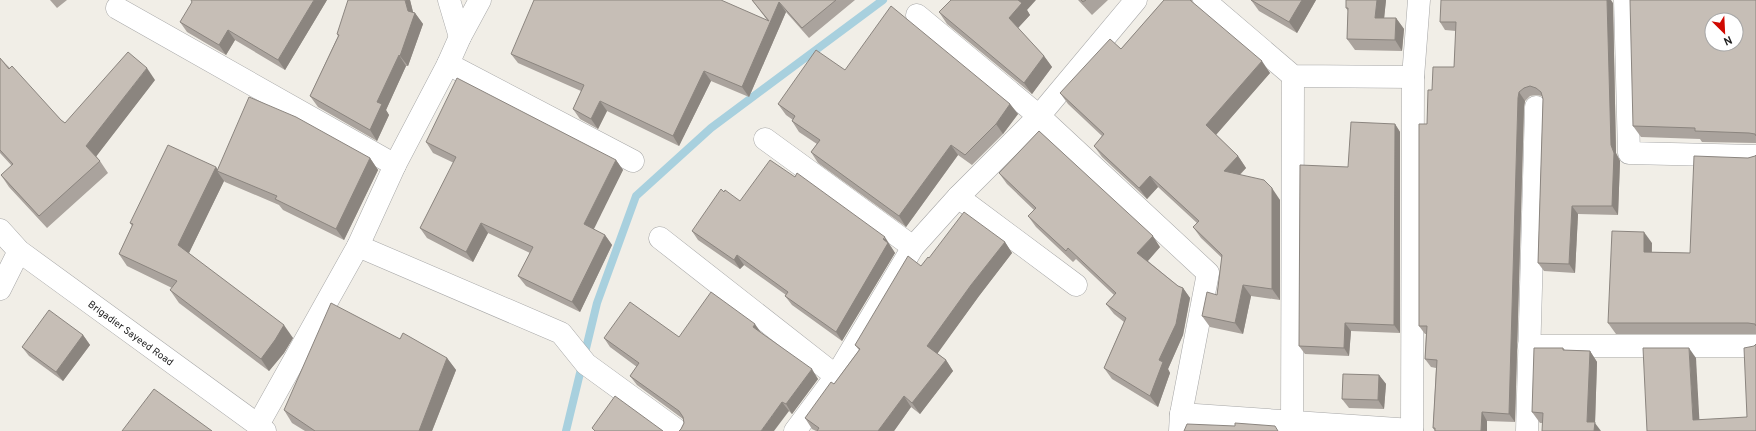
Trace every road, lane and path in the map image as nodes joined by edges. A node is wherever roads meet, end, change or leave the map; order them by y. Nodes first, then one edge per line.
1 (449, 0) edge
2 (480, 0) edge
3 (1136, 0) edge
4 (1204, 0) edge
5 (1419, 0) edge
6 (1624, 0) edge
7 (117, 8) dead end
8 (917, 15) dead end
9 (460, 37) junction
10 (448, 64) junction
11 (1293, 76) junction
12 (1413, 77) junction
13 (1536, 107) dead end
14 (1039, 116) junction
15 (765, 139) dead end
16 (1756, 156) edge
17 (633, 161) dead end
18 (395, 165) junction
19 (958, 197) junction
20 (0, 230) edge
21 (660, 238) dead end
22 (358, 246) junction
23 (913, 247) junction
24 (9, 250) edge
25 (1076, 285) dead end
26 (0, 289) edge
27 (1529, 346) junction
28 (1756, 346) edge
29 (836, 376) junction
30 (1180, 423) edge
31 (1292, 427) edge
32 (262, 428) edge
33 (1412, 430) edge
34 (678, 431) edge
35 (795, 431) edge
36 (1527, 431) edge

1 - 9 street
2 - 9 street
3 - 14 street
4 - 11 street
5 - 12 street
6 - 16 street
7 - 18 street
8 - 14 street
9 - 10 street
10 - 17 street
10 - 18 street
11 - 12 street
11 - 31 street
12 - 33 street
13 - 27 street
14 - 19 street
14 - 30 street
15 - 23 street
18 - 22 street
19 - 23 street
19 - 25 street
20 - 24 street, Brigadier Sayeed Road
21 - 29 street
22 - 32 street
22 - 34 street
23 - 29 street
24 - 26 street
24 - 32 street, Brigadier Sayeed Road
27 - 28 street
27 - 36 street
29 - 35 street
30 - 31 street
31 - 33 street

